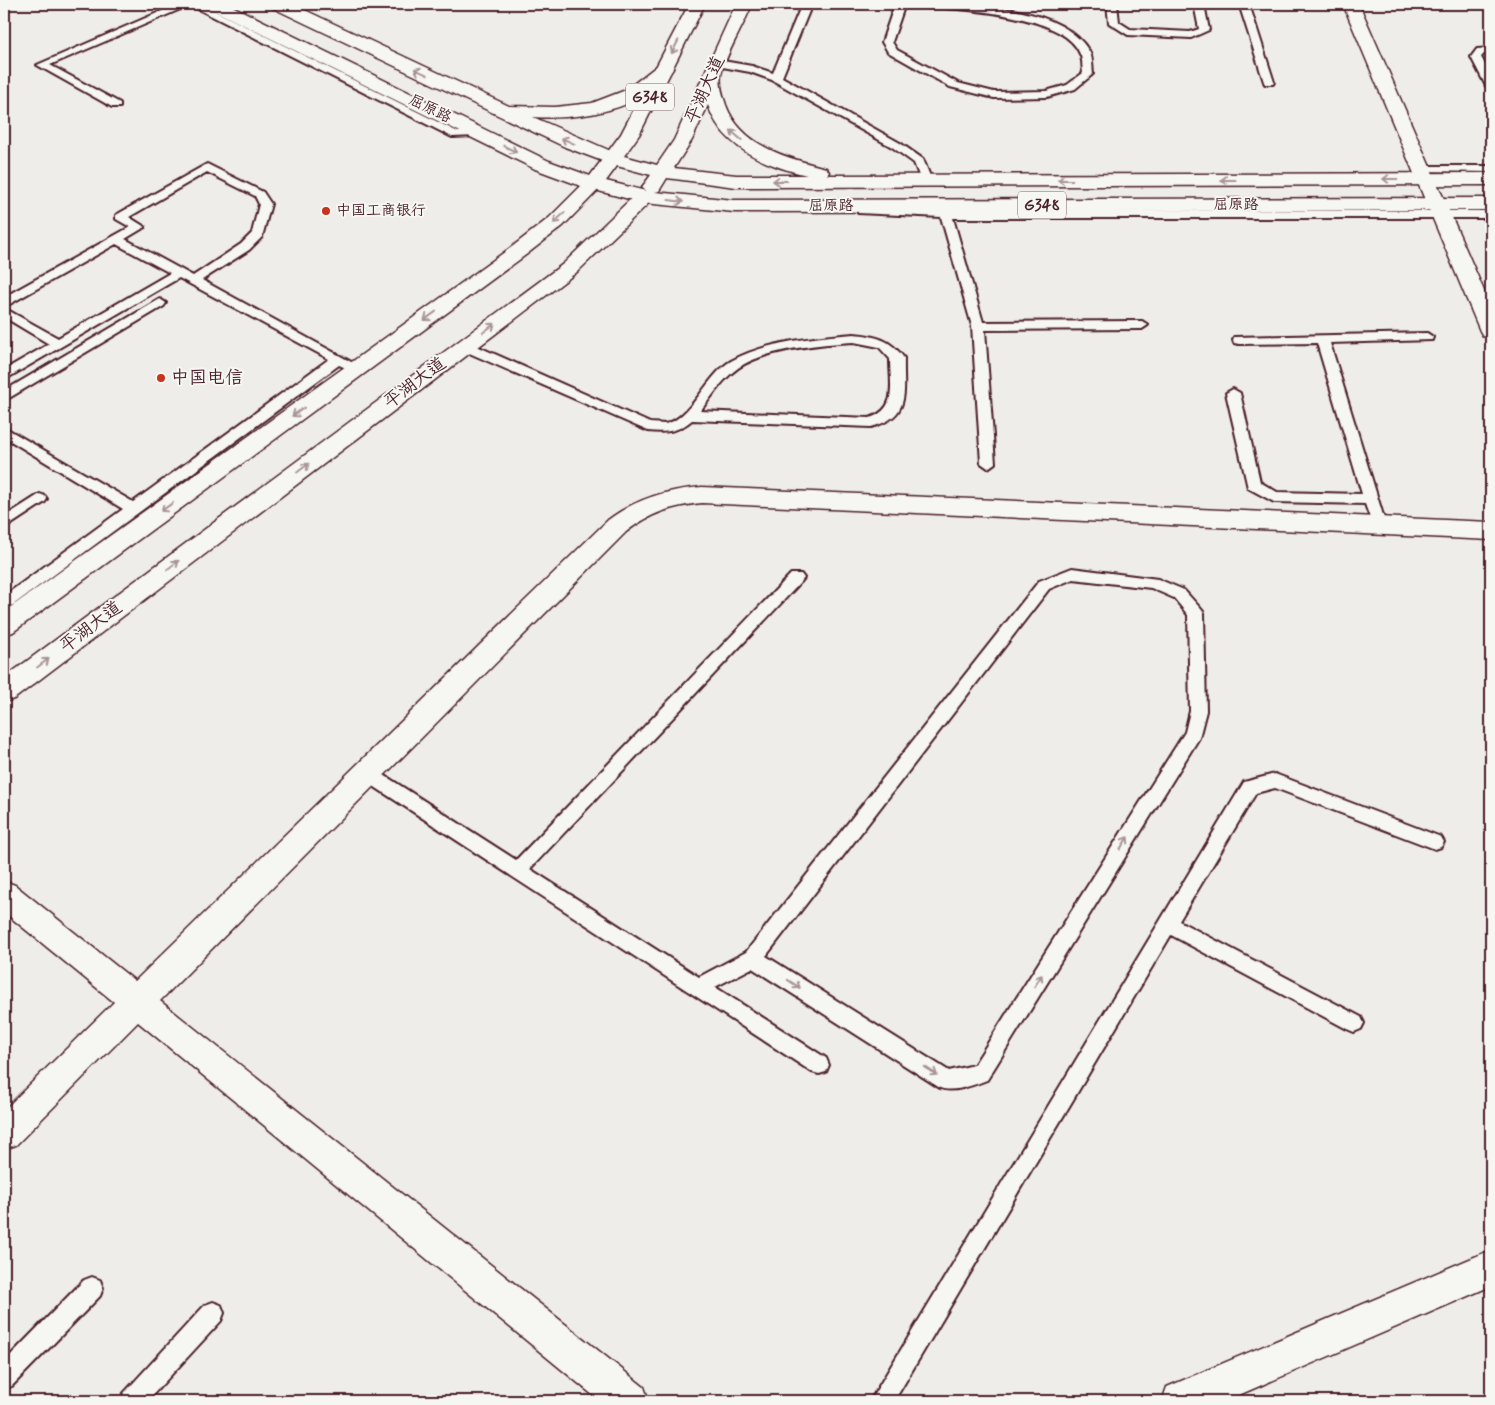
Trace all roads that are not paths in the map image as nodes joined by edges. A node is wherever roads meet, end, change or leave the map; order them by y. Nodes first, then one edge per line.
1 (186, 4) edge
2 (194, 4) edge
3 (215, 4) edge
4 (279, 4) edge
5 (697, 4) edge
6 (744, 4) edge
7 (807, 4) edge
8 (900, 4) edge
9 (930, 4) edge
10 (1112, 4) edge
11 (1199, 4) edge
12 (1244, 4) edge
13 (1351, 4) edge
14 (1006, 7) edge
15 (1491, 51) edge
16 (664, 69) junction
17 (715, 69) junction
18 (776, 78) junction
19 (1269, 82) dead end
20 (1491, 86) edge
21 (484, 102) junction
22 (116, 105) dead end
23 (478, 133) junction
24 (614, 159) junction
25 (1491, 168) edge
26 (663, 174) junction
27 (1424, 174) junction
28 (1491, 179) edge
29 (926, 180) junction
30 (897, 181) junction
31 (594, 184) junction
32 (644, 198) junction
33 (1491, 204) edge
34 (734, 206) junction
35 (1439, 209) junction
36 (946, 214) junction
37 (1491, 215) edge
38 (116, 239) junction
39 (178, 272) junction
40 (193, 281) junction
41 (4, 302) edge
42 (160, 303) dead end
43 (4, 312) edge
44 (1142, 325) dead end
45 (978, 326) junction
46 (1491, 331) edge
47 (1427, 337) dead end
48 (1322, 339) junction
49 (1239, 340) dead end
50 (58, 344) junction
51 (464, 346) junction
52 (347, 364) junction
53 (4, 376) edge
54 (1233, 393) dead end
55 (4, 397) edge
56 (689, 415) junction
57 (4, 431) edge
58 (988, 463) dead end
59 (40, 499) dead end
60 (1371, 500) junction
61 (134, 510) junction
62 (4, 524) edge
63 (1379, 526) junction
64 (1491, 531) edge
65 (796, 578) dead end
66 (4, 604) edge
67 (4, 625) edge
68 (4, 692) edge
69 (366, 773) junction
70 (1435, 842) dead end
71 (517, 871) junction
72 (4, 894) edge
73 (1168, 924) junction
74 (753, 958) junction
75 (698, 987) junction
76 (136, 1002) junction
77 (1354, 1023) dead end
78 (819, 1065) dead end
79 (4, 1133) edge
80 (1491, 1268) edge
81 (92, 1288) dead end
82 (213, 1313) dead end
83 (4, 1378) edge
84 (132, 1401) edge
85 (630, 1401) edge
86 (882, 1401) edge
87 (1181, 1401) edge

1 - 22 lane
2 - 23 lane
3 - 23 main road, 屈原路
21 -> 4 main road, 屈原路
5 -> 16 main road, G348
6 - 17 main road, 平湖大道 / G348
7 - 18 lane
8 - 14 lane
9 - 14 lane
10 - 11 lane
12 - 19 lane
13 - 27 main road
15 - 20 lane
16 - 21 main road
16 - 24 main road, G348
17 - 18 lane
17 - 26 main road, 平湖大道 / G348
30 -> 17 main road
18 - 29 lane
24 -> 21 main road, 屈原路
23 -> 31 main road, 屈原路
24 - 26 main road, 屈原路 / G348
24 - 31 main road, G348
25 - 27 lane
30 -> 26 main road, 屈原路 / G348
26 - 32 main road, 平湖大道 / G348
27 - 28 main road, 屈原路 / G348
27 -> 29 main road, 屈原路 / G348
27 - 35 main road
29 - 30 main road, 屈原路 / G348
31 - 32 main road, 屈原路 / G348
31 -> 52 main road
32 -> 34 main road, 屈原路 / G348
51 -> 32 main road, 平湖大道
33 - 35 main road, 屈原路 / G348
34 - 35 main road, 屈原路 / G348
34 - 36 lane
35 - 36 lane
35 - 37 lane
35 - 46 main road
36 - 45 lane
38 - 39 lane
38 - 40 lane
38 - 41 lane
39 - 40 lane
39 - 50 lane
40 - 52 lane
42 - 55 lane
43 - 50 lane
44 - 45 lane
45 - 58 lane
47 - 48 lane
48 - 49 lane
48 - 60 lane
50 - 53 lane
51 - 56 lane
68 -> 51 main road, 平湖大道
52 - 61 lane
52 -> 67 main road
54 - 60 lane
56 - 56 lane
57 - 61 lane
59 - 62 lane
60 - 63 lane
61 - 66 lane
63 - 64 main road
63 - 69 main road
65 - 71 lane
69 - 71 lane
69 - 76 main road
70 - 73 lane
71 - 75 lane
72 - 76 main road
73 - 77 lane
73 - 86 lane
74 -> 74 lane
74 - 75 lane
75 - 78 lane
76 - 79 main road
76 - 85 main road
80 - 87 main road
81 - 83 lane
82 - 84 lane

